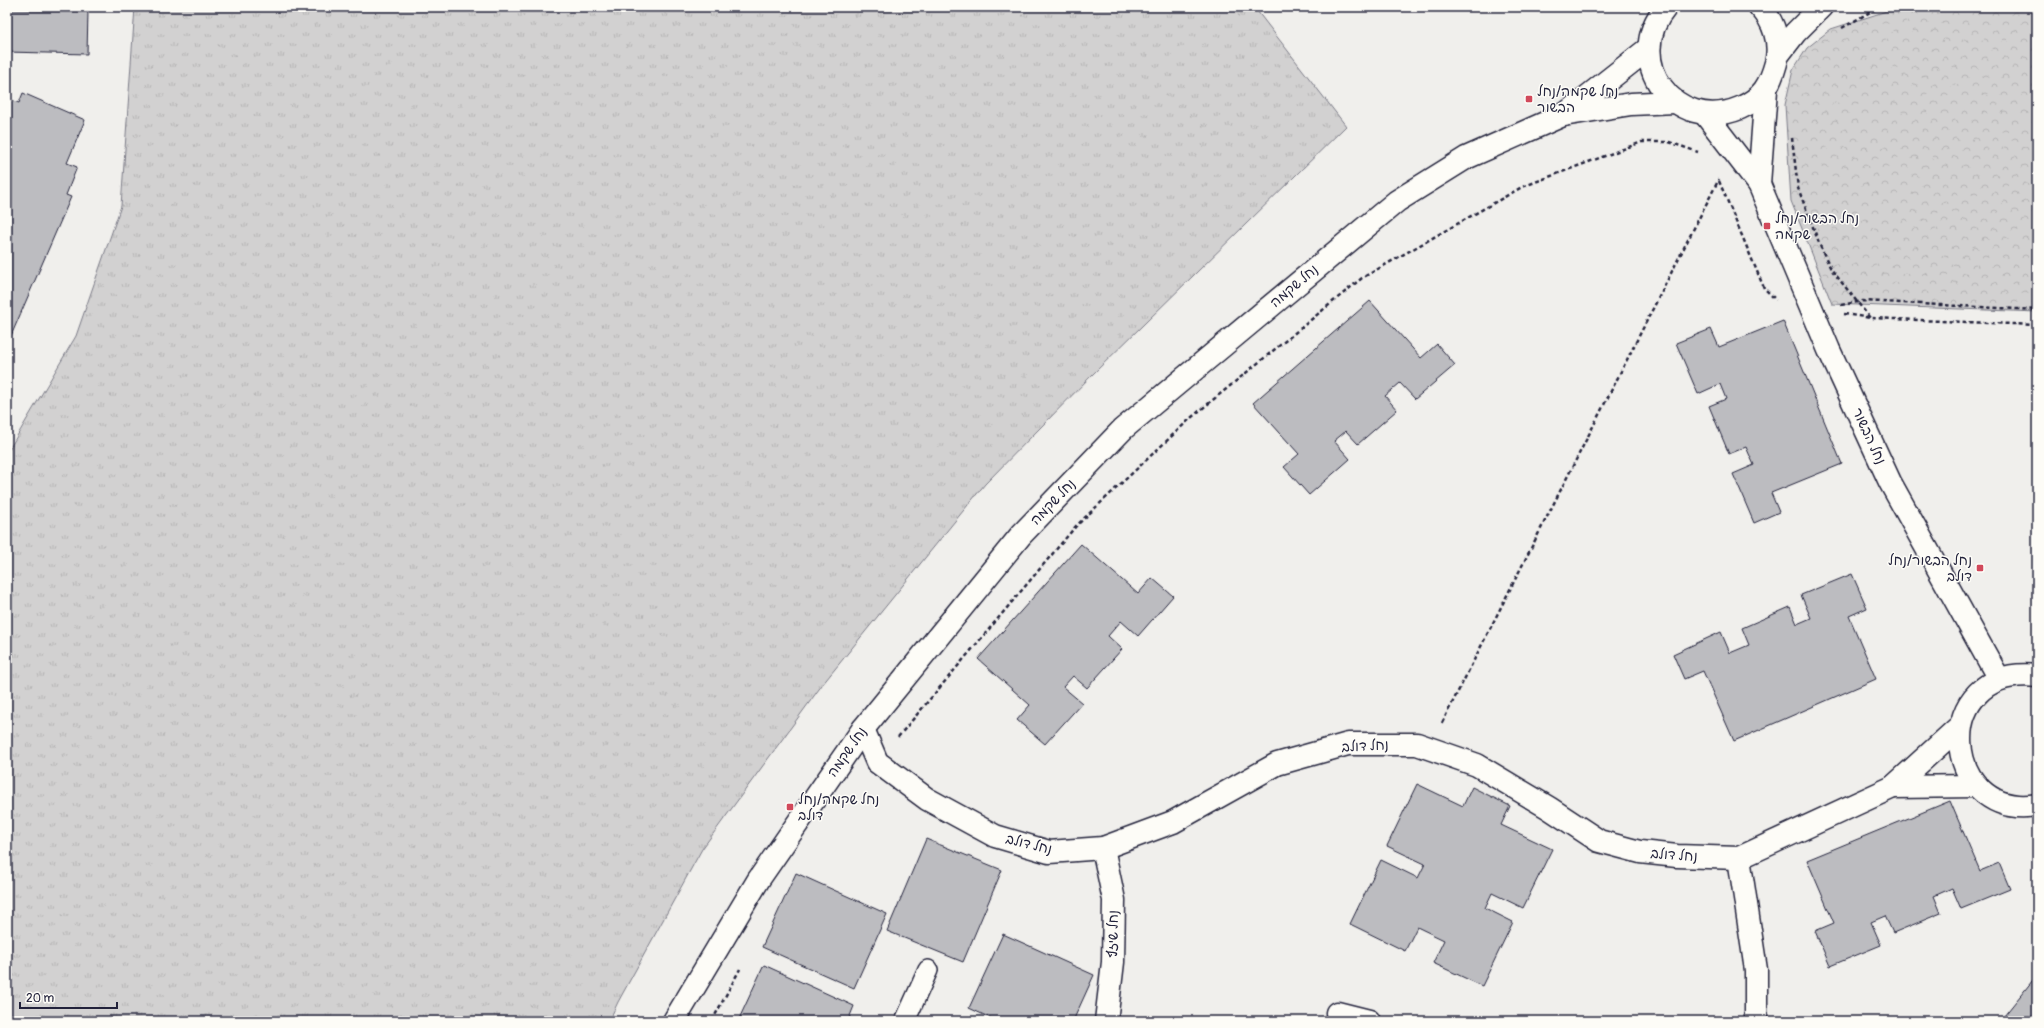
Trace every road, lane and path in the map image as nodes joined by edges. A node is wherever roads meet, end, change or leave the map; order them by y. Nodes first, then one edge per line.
1 (1666, 7) edge
2 (1760, 7) edge
3 (1821, 7) edge
4 (1879, 7) edge
5 (1841, 29) dead end
6 (1649, 48) junction
7 (1778, 55) junction
8 (1766, 90) junction
9 (1675, 102) junction
10 (1705, 114) junction
11 (1563, 115) junction
12 (1792, 134) dead end
13 (1733, 151) junction
14 (1700, 152) dead end
15 (1715, 174) dead end
16 (1719, 180) junction
17 (1759, 184) junction
18 (1858, 302) junction
19 (1811, 309) junction
20 (2037, 310) edge
21 (1870, 318) junction
22 (2037, 325) edge
23 (2037, 676) edge
24 (1999, 678) junction
25 (1960, 726) junction
26 (863, 730) junction
27 (1429, 749) junction
28 (877, 762) junction
29 (1978, 786) junction
30 (1893, 787) junction
31 (2037, 805) edge
32 (2014, 806) junction
33 (2037, 819) edge
34 (1103, 848) junction
35 (1739, 858) junction
36 (742, 966) dead end
37 (928, 970) dead end
38 (1337, 1013) dead end
39 (674, 1021) edge
40 (712, 1021) edge
41 (905, 1021) edge
42 (1106, 1021) edge
43 (1369, 1021) edge
44 (1756, 1021) edge

1 - 6 street
2 - 7 street
3 - 7 street
4 - 5 path
6 - 9 street
6 - 11 street, נחל שקמה
7 - 8 street
8 - 10 street
8 - 17 street, נחל הבשור
9 - 10 street
9 - 11 street, נחל שקמה
10 - 13 street, נחל הבשור
11 - 26 street, נחל שקמה
12 - 18 path
13 - 16 path
13 - 17 street, נחל הבשור
14 - 28 path
15 - 16 path
16 - 19 path
16 - 27 path
17 - 19 street, נחל הבשור
18 - 19 path
18 - 20 path
18 - 21 path
19 - 21 path
19 - 24 street, נחל הבשור
21 - 22 path
23 - 24 street
24 - 25 street
25 - 29 street
25 - 30 street, נחל דולב
26 - 28 street, נחל דולב
26 - 39 street, נחל שקמה
27 - 34 street, נחל דולב
27 - 35 street, נחל דולב
28 - 34 street, נחל דולב
29 - 30 street, נחל דולב
29 - 32 street
30 - 35 street, נחל דולב
31 - 32 street
32 - 33 street
34 - 42 street, נחל שיזף
35 - 44 street
36 - 40 path
37 - 41 lane
38 - 43 street

